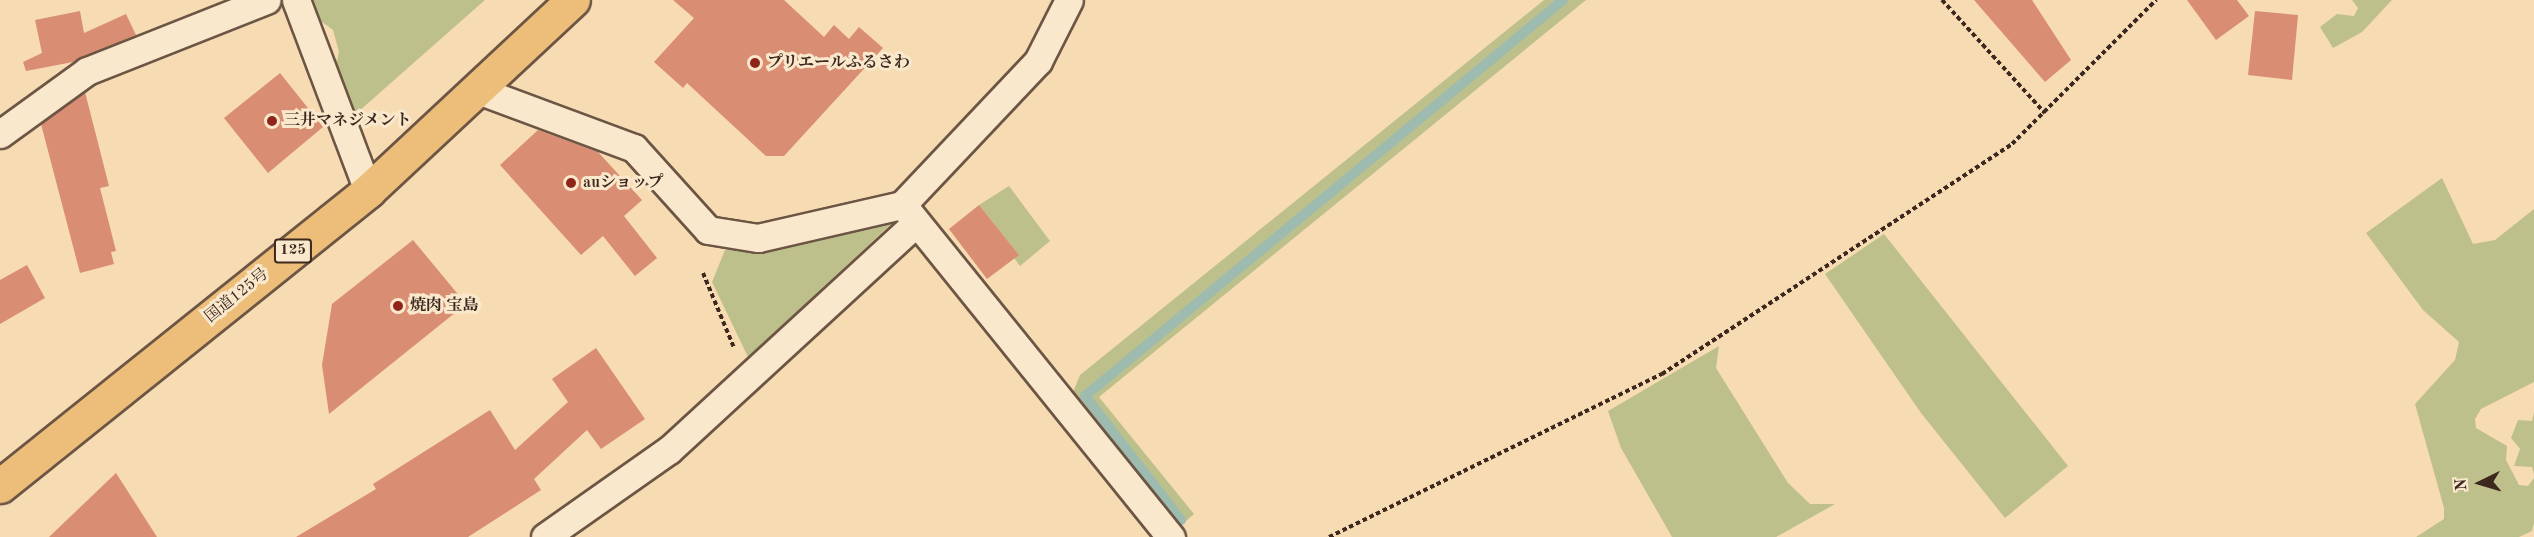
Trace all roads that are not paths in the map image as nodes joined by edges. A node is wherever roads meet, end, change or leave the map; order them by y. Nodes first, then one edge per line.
1 (266, 0) edge
2 (296, 0) edge
3 (573, 0) edge
4 (1069, 0) edge
5 (478, 90) junction
6 (0, 134) edge
7 (368, 191) junction
8 (909, 214) junction
9 (0, 486) edge
10 (545, 537) edge
11 (1171, 537) edge

1 - 6 street
2 - 7 street
3 - 5 highway, 国道125号 / 125
4 - 8 street
5 - 7 highway, 国道125号 / 125
5 - 8 street
7 - 9 highway, 国道125号 / 125
8 - 10 street
8 - 11 street

